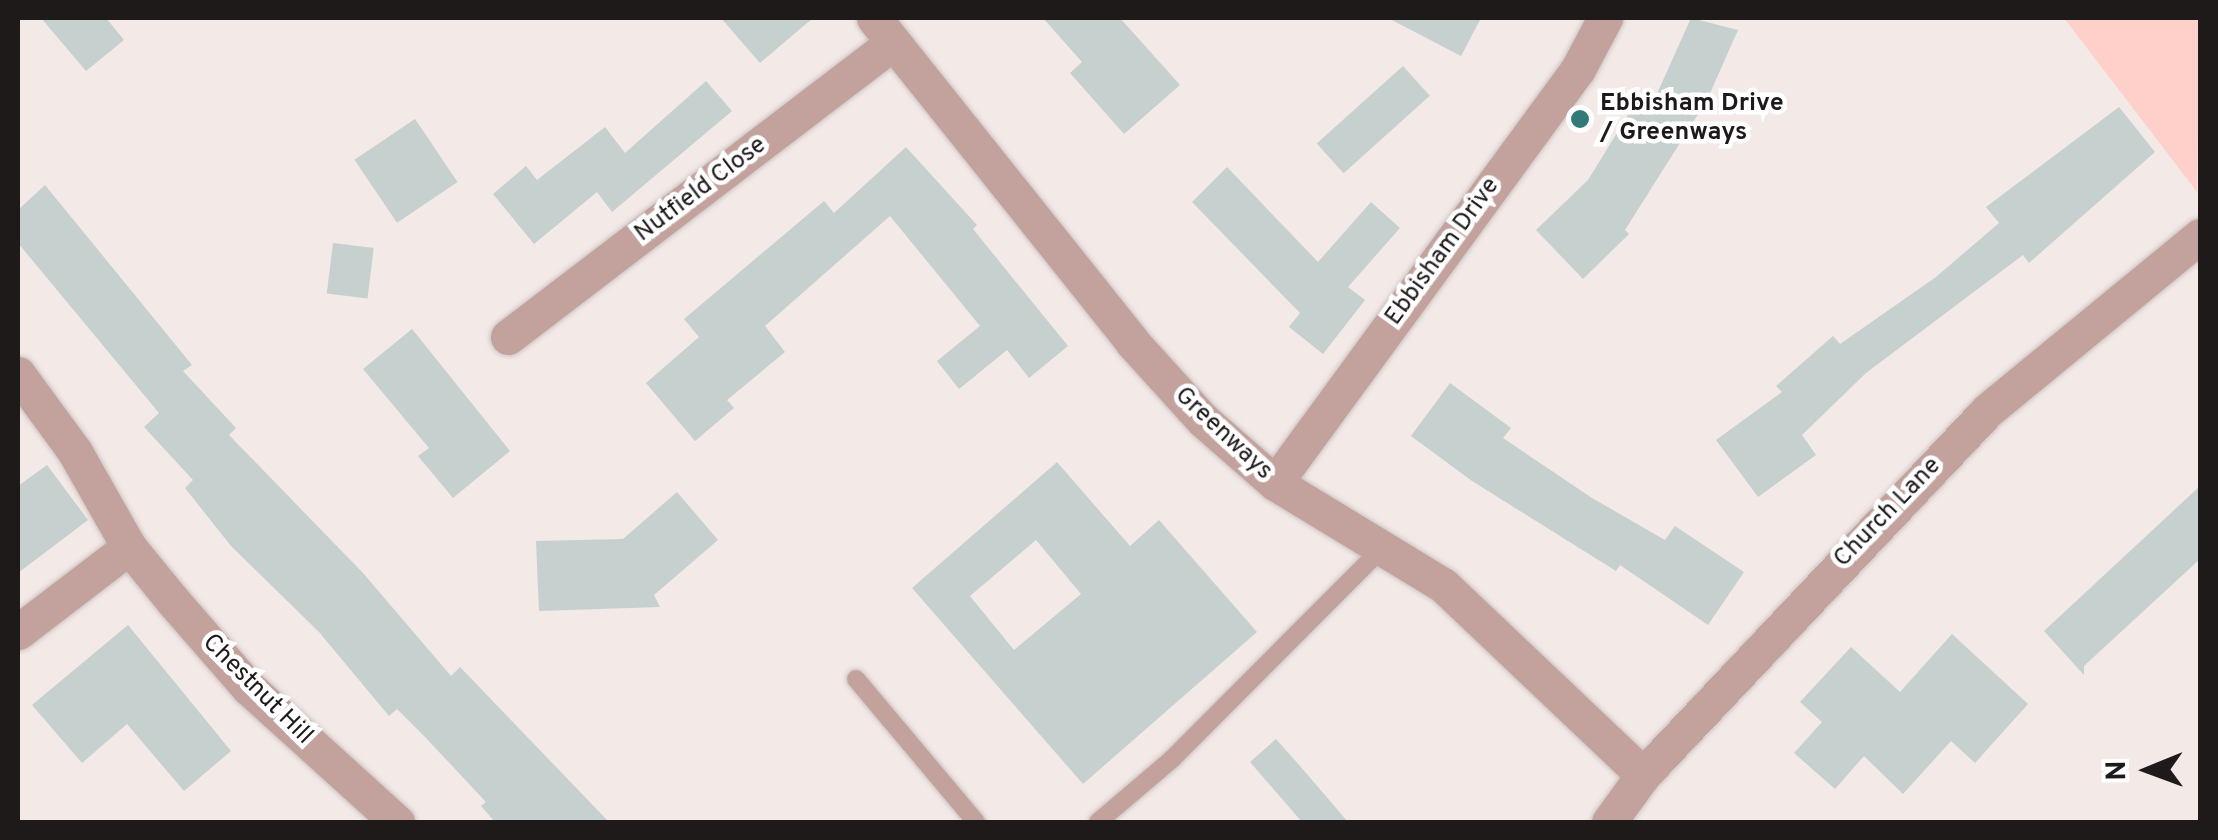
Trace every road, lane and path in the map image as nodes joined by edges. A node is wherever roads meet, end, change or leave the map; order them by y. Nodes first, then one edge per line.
1 (1606, 18) edge
2 (883, 30) edge
3 (2200, 236) edge
4 (508, 336) dead end
5 (18, 374) edge
6 (1275, 483) junction
7 (129, 546) junction
8 (1382, 548) junction
9 (18, 632) edge
10 (856, 679) dead end
11 (1643, 775) junction
12 (396, 822) edge
13 (976, 822) edge
14 (1098, 822) edge
15 (1609, 822) edge

1 - 6 street, Ebbisham Drive
2 - 4 street, Nutfield Close
2 - 6 street, Greenways
3 - 11 street, Church Lane
5 - 7 street, Chestnut Hill
6 - 8 street, Greenways
7 - 9 street
7 - 12 street, Chestnut Hill
8 - 11 street, Greenways
8 - 14 lane
10 - 13 lane
11 - 15 street, Church Lane

